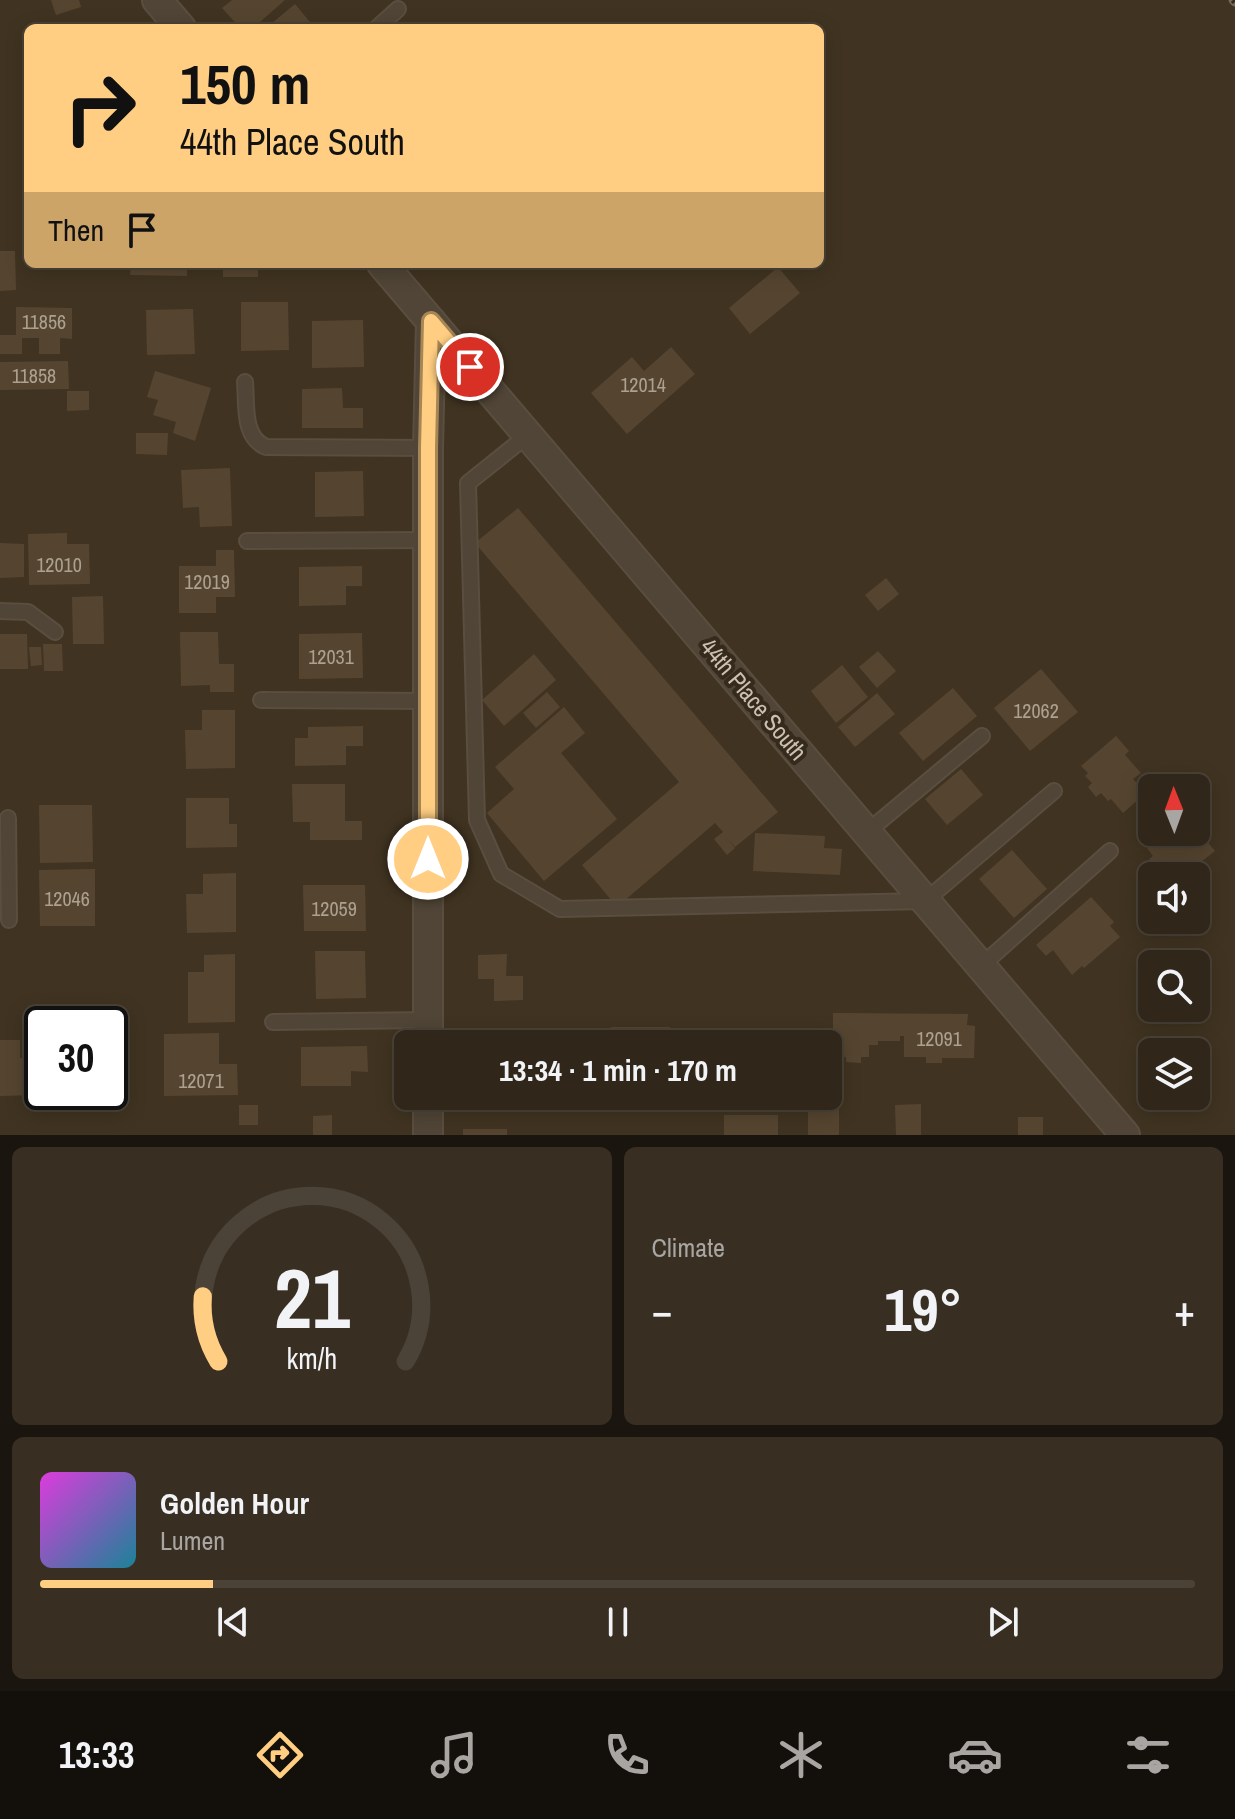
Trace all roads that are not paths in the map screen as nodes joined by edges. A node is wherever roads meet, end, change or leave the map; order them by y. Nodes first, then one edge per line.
1 (157, 0) edge
2 (398, 9) dead end
3 (178, 24) edge
4 (381, 24) edge
5 (385, 268) edge
6 (431, 321) junction
7 (245, 382) dead end
8 (528, 435) junction
9 (428, 448) junction
10 (428, 540) junction
11 (247, 541) dead end
12 (0, 611) edge
13 (55, 632) dead end
14 (261, 700) dead end
15 (428, 701) junction
16 (982, 736) dead end
17 (1054, 791) dead end
18 (8, 818) dead end
19 (867, 832) junction
20 (1110, 851) dead end
21 (5, 865) edge
22 (925, 901) junction
23 (9, 920) dead end
24 (981, 966) junction
25 (273, 1022) dead end
26 (397, 1030) edge
27 (428, 1030) edge
28 (428, 1110) edge
29 (428, 1135) edge
30 (1125, 1135) edge

1 - 3 street
2 - 4 lane
5 - 6 street, 44th Place South
6 - 8 street, 44th Place South
6 - 9 street
7 - 9 lane
8 - 19 street, 44th Place South
8 - 22 lane
9 - 10 street
10 - 11 lane
10 - 15 street
12 - 13 lane
14 - 15 lane
15 - 27 street
16 - 19 lane
17 - 22 lane
18 - 21 lane
19 - 22 street, 44th Place South
20 - 24 lane
21 - 23 lane
22 - 24 street, 44th Place South
24 - 30 street, 44th Place South
25 - 26 lane
28 - 29 street

